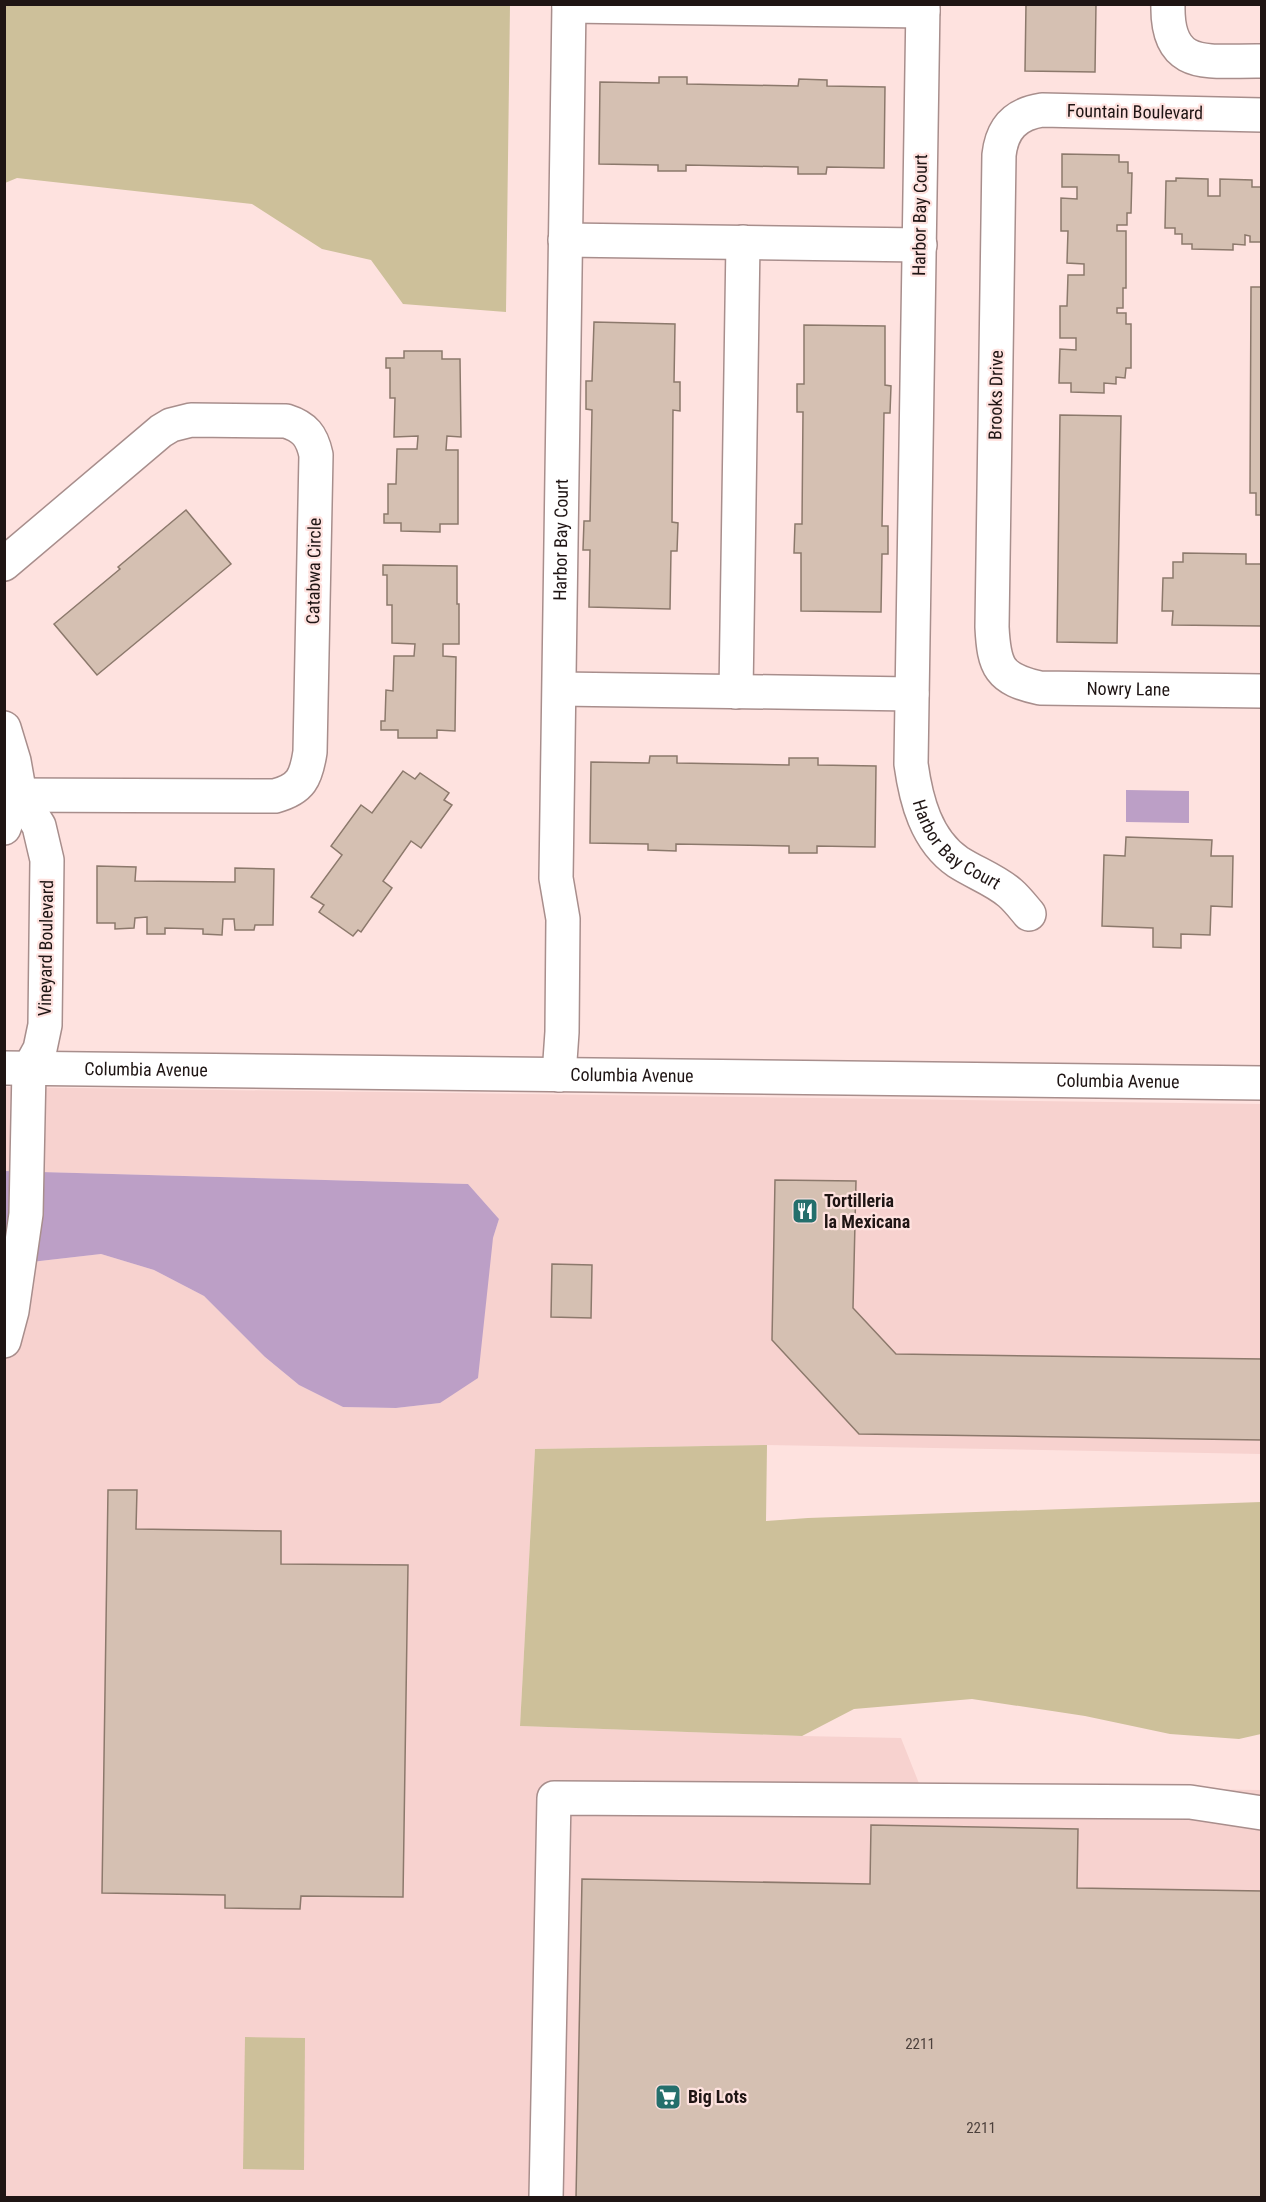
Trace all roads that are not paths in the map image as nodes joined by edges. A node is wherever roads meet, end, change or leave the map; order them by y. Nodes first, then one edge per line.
1 (1168, 4) edge
2 (569, 5) edge
3 (923, 8) edge
4 (1262, 61) edge
5 (1262, 115) edge
6 (1012, 122) joint
7 (566, 240) junction
8 (743, 242) junction
9 (920, 245) junction
10 (4, 564) edge
11 (1000, 670) joint
12 (560, 689) junction
13 (1262, 691) edge
14 (736, 692) junction
15 (912, 694) junction
16 (4, 728) edge
17 (12, 795) edge
18 (4, 828) edge
19 (1029, 914) dead end
20 (4, 1044) edge
21 (17, 1068) edge
22 (558, 1075) junction
23 (1262, 1083) edge
24 (4, 1341) edge
25 (1262, 1813) edge
26 (546, 2198) edge

1 - 4 street
2 - 3 street
2 - 7 street, Harbor Bay Court
3 - 9 street, Harbor Bay Court
5 - 6 street, Fountain Boulevard
6 - 11 street, Brooks Drive
7 - 8 street
7 - 12 street, Harbor Bay Court
8 - 9 street
8 - 14 street
9 - 15 street, Harbor Bay Court
10 - 17 street, Catabwa Circle
11 - 13 street, Nowry Lane
12 - 14 street
12 - 22 street, Harbor Bay Court
14 - 15 street
15 - 19 street, Harbor Bay Court
16 - 17 street, Vineyard Boulevard
17 - 18 street
17 - 21 street, Vineyard Boulevard
20 - 21 street
21 - 22 street, Columbia Avenue
21 - 24 street
22 - 23 street, Columbia Avenue
25 - 26 street

